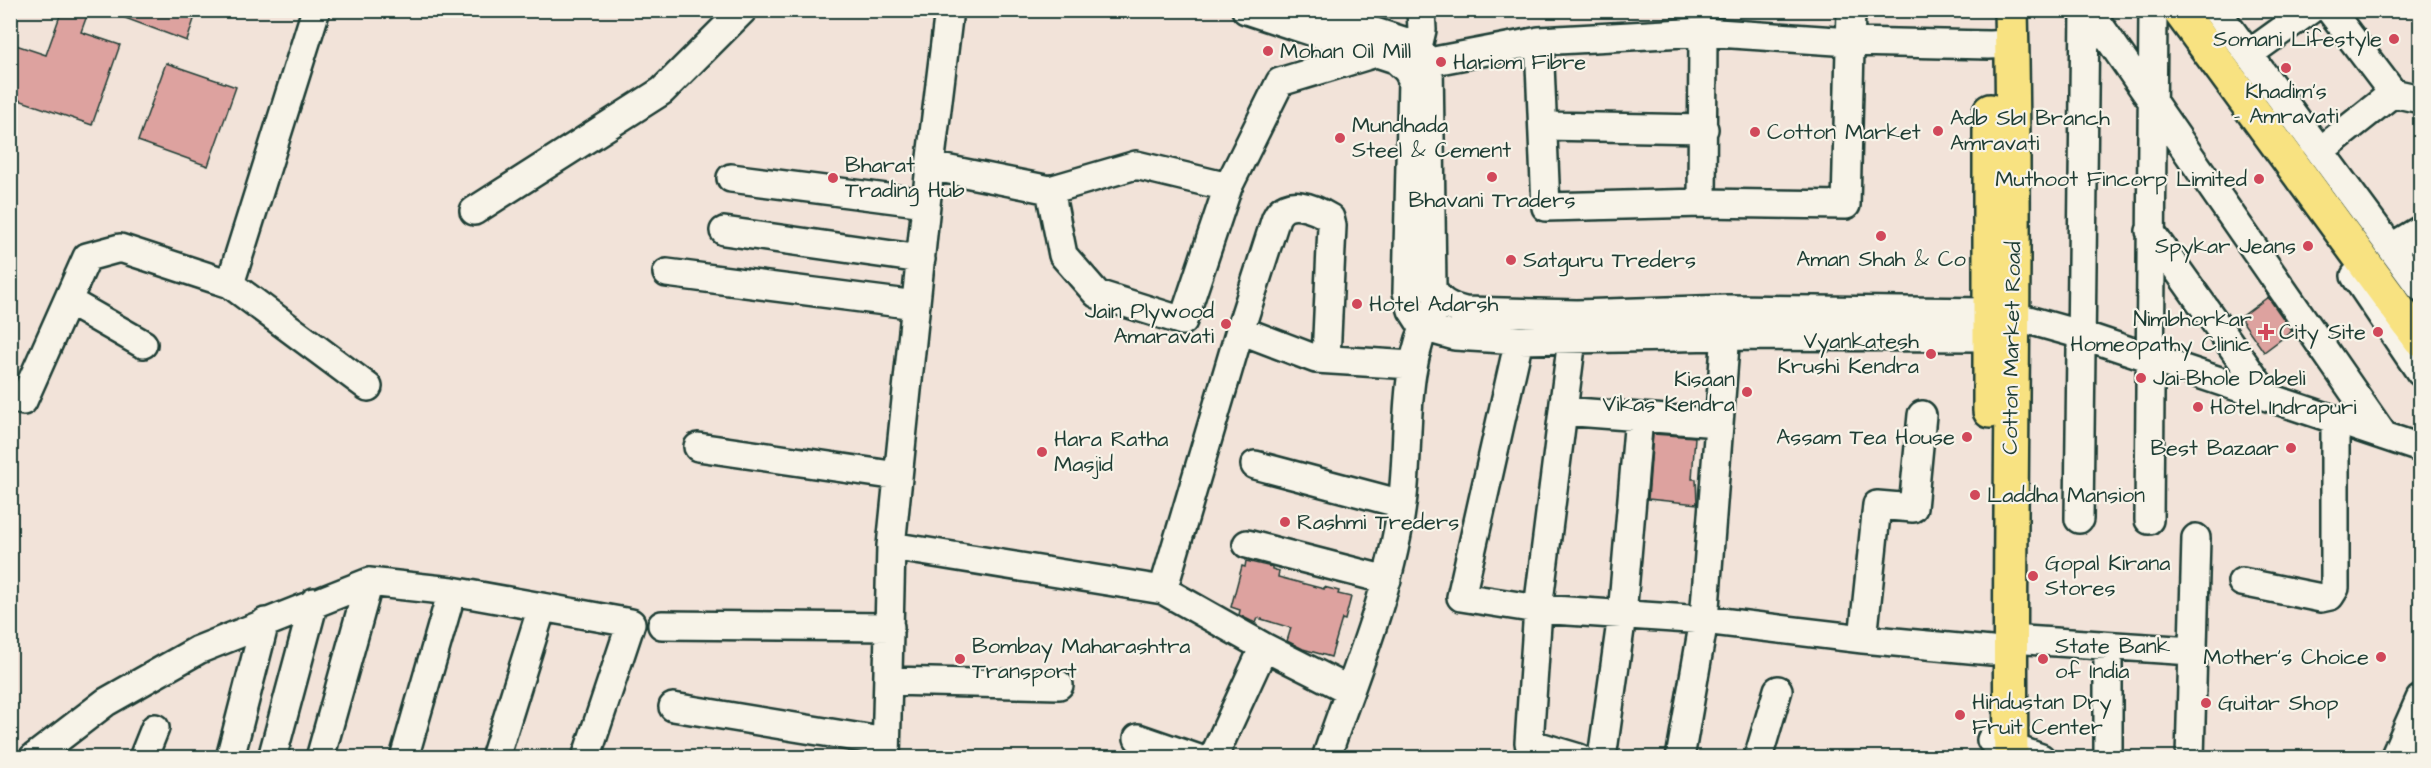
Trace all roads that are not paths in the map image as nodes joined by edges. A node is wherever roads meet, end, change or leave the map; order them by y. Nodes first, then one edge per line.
1 (316, 10) edge
2 (743, 10) edge
3 (949, 10) edge
4 (1246, 10) edge
5 (1306, 10) edge
6 (1421, 10) edge
7 (1851, 10) edge
8 (1989, 10) edge
9 (2011, 10) edge
10 (2087, 10) edge
11 (2153, 10) edge
12 (2173, 10) edge
13 (2179, 10) edge
14 (2199, 10) edge
15 (2216, 10) edge
16 (2310, 10) edge
17 (2331, 10) edge
18 (1703, 32) junction
19 (1539, 41) junction
20 (1851, 42) junction
21 (2001, 45) junction
22 (2249, 54) junction
23 (1403, 55) junction
24 (2393, 93) junction
25 (2151, 99) junction
26 (2421, 99) edge
27 (1544, 126) junction
28 (1704, 129) junction
29 (2320, 151) junction
30 (930, 166) junction
31 (731, 178) dead end
32 (1228, 187) junction
33 (1050, 190) junction
34 (926, 203) junction
35 (1702, 203) junction
36 (474, 211) dead end
37 (2421, 230) edge
38 (723, 231) dead end
39 (2150, 231) junction
40 (2392, 247) junction
41 (921, 259) junction
42 (667, 273) dead end
43 (230, 284) junction
44 (2421, 287) edge
45 (1438, 300) junction
46 (68, 301) junction
47 (916, 305) junction
48 (2421, 315) edge
49 (1727, 323) junction
50 (2009, 324) junction
51 (1423, 327) junction
52 (1240, 330) junction
53 (2082, 335) junction
54 (1572, 339) junction
55 (2421, 339) edge
56 (1519, 340) junction
57 (143, 344) dead end
58 (2149, 357) junction
59 (1326, 359) junction
60 (1412, 365) junction
61 (2421, 372) edge
62 (368, 387) dead end
63 (2268, 397) junction
64 (23, 401) dead end
65 (1563, 411) junction
66 (1922, 415) dead end
67 (1639, 417) junction
68 (2335, 419) junction
69 (1718, 423) junction
70 (2384, 436) junction
71 (698, 447) dead end
72 (2421, 448) edge
73 (1255, 465) dead end
74 (898, 476) junction
75 (1402, 504) junction
76 (2079, 519) dead end
77 (2149, 520) dead end
78 (2196, 537) dead end
79 (1247, 544) dead end
80 (891, 546) junction
81 (1387, 580) junction
82 (369, 582) junction
83 (2242, 582) dead end
84 (1163, 590) junction
85 (452, 591) junction
86 (314, 602) junction
87 (542, 607) junction
88 (1538, 609) junction
89 (1622, 615) junction
90 (1704, 620) junction
91 (265, 622) junction
92 (662, 625) dead end
93 (890, 627) junction
94 (1863, 639) junction
95 (2001, 645) junction
96 (2109, 646) junction
97 (1264, 647) junction
98 (2192, 651) junction
99 (889, 681) junction
100 (1059, 685) dead end
101 (1349, 690) junction
102 (1778, 690) dead end
103 (2421, 699) edge
104 (673, 707) dead end
105 (155, 728) dead end
106 (1138, 738) dead end
107 (886, 750) edge
108 (1526, 750) edge
109 (2009, 752) edge
110 (33, 758) edge
111 (143, 758) edge
112 (230, 758) edge
113 (272, 758) edge
114 (320, 758) edge
115 (404, 758) edge
116 (495, 758) edge
117 (586, 758) edge
118 (1196, 758) edge
119 (1213, 758) edge
120 (1326, 758) edge
121 (1579, 758) edge
122 (1602, 758) edge
123 (1680, 758) edge
124 (1758, 758) edge
125 (2108, 758) edge
126 (2190, 758) edge
127 (2394, 758) edge

1 - 43 street
2 - 36 street
3 - 30 street
4 - 23 street
5 - 23 street
6 - 23 street
7 - 20 street
8 - 21 main road, Cotton Market Road
9 - 21 main road, Cotton Market Road
10 - 25 street
10 - 53 street
11 - 25 street
12 - 61 street
13 - 55 main road
14 - 48 main road
15 - 22 street
16 - 22 street
17 - 24 street
18 - 19 street
18 - 20 street
18 - 28 street
19 - 23 street
19 - 27 street
20 - 21 street
20 - 35 street
21 - 50 main road, Cotton Market Road
22 - 29 street
23 - 32 street
23 - 45 street
23 - 51 street
24 - 26 street
24 - 29 street
25 - 39 street
25 - 70 street
27 - 28 street
27 - 35 street
28 - 35 street
29 - 40 street
30 - 33 street
30 - 34 street
31 - 34 street
32 - 33 street
32 - 33 street
34 - 41 street
37 - 40 street
38 - 41 street
39 - 58 street
39 - 63 street
40 - 44 street
41 - 47 street
42 - 47 street
43 - 46 street
43 - 62 street
45 - 49 street
45 - 51 street
46 - 57 street
46 - 64 street
47 - 74 street
49 - 50 street
49 - 54 street
49 - 69 street
50 - 53 street
50 - 95 main road, Cotton Market Road
51 - 56 street
51 - 60 street
52 - 59 street
52 - 59 street
52 - 84 street
53 - 58 street
53 - 76 street
54 - 56 street
54 - 65 street
56 - 88 street
58 - 63 street
58 - 77 street
59 - 60 street
60 - 75 street
63 - 68 street
65 - 67 street
65 - 88 street
66 - 94 street
67 - 69 street
67 - 89 street
68 - 70 street
68 - 83 street
69 - 90 street
70 - 72 street
71 - 74 street
73 - 75 street
74 - 80 street
75 - 81 street
78 - 98 street
79 - 81 street
80 - 84 street
80 - 93 street
81 - 101 street
82 - 85 street
82 - 86 street
82 - 114 street
84 - 97 street
85 - 87 street
85 - 115 street
86 - 91 street
86 - 113 street
87 - 116 street
87 - 117 street
88 - 89 street
88 - 108 street
89 - 90 street
89 - 122 street
90 - 94 street
90 - 123 street
91 - 110 street
91 - 112 street
92 - 93 street
93 - 99 street
94 - 95 street
95 - 96 street
95 - 109 main road, Cotton Market Road
96 - 98 street
96 - 125 street
97 - 101 street
97 - 119 street
98 - 126 street
99 - 100 street
99 - 107 street
101 - 120 street
102 - 124 street
103 - 127 street
104 - 107 street
105 - 111 street
106 - 118 street
108 - 121 street

